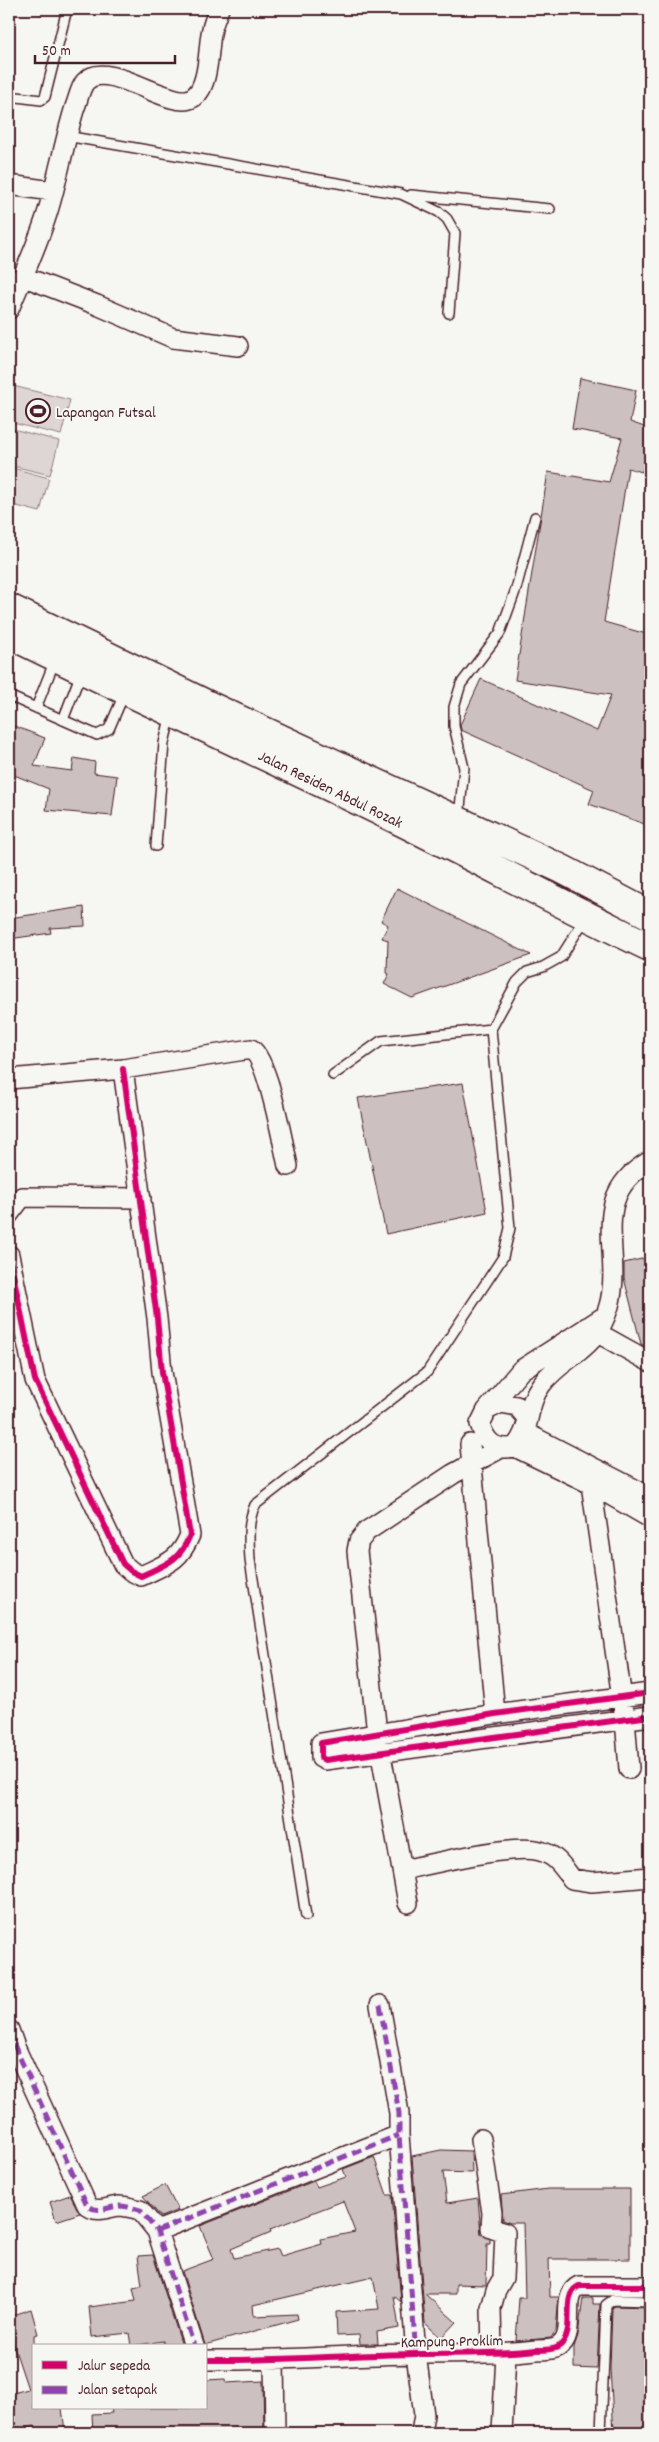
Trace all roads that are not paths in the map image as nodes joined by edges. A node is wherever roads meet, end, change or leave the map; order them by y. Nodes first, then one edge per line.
1 (67, 9) edge
2 (219, 9) edge
3 (9, 96) edge
4 (66, 136) junction
5 (9, 185) edge
6 (52, 191) junction
7 (401, 194) junction
8 (550, 209) dead end
9 (22, 276) junction
10 (9, 309) edge
11 (449, 313) dead end
12 (238, 346) dead end
13 (535, 518) dead end
14 (9, 608) edge
15 (9, 634) edge
16 (56, 658) junction
17 (82, 671) junction
18 (126, 692) junction
19 (9, 696) edge
20 (36, 708) junction
21 (171, 712) junction
22 (62, 720) junction
23 (459, 821) junction
24 (156, 846) dead end
25 (650, 915) edge
26 (586, 917) junction
27 (650, 947) edge
28 (491, 1029) junction
29 (123, 1069) junction
30 (333, 1075) dead end
31 (9, 1079) edge
32 (650, 1161) edge
33 (288, 1166) dead end
34 (141, 1198) junction
35 (9, 1214) edge
36 (9, 1256) edge
37 (592, 1330) junction
38 (650, 1362) edge
39 (484, 1417) junction
40 (516, 1437) junction
41 (470, 1444) junction
42 (472, 1464) junction
43 (453, 1474) junction
44 (591, 1484) junction
45 (650, 1496) edge
46 (650, 1518) edge
47 (650, 1693) edge
48 (622, 1697) junction
49 (495, 1714) junction
50 (650, 1716) edge
51 (625, 1719) junction
52 (377, 1733) junction
53 (381, 1751) junction
54 (629, 1769) dead end
55 (402, 1870) junction
56 (650, 1877) edge
57 (408, 1903) dead end
58 (306, 1916) dead end
59 (380, 2005) dead end
60 (9, 2030) edge
61 (399, 2135) junction
62 (481, 2139) dead end
63 (158, 2231) junction
64 (650, 2286) edge
65 (650, 2301) edge
66 (193, 2344) edge
67 (416, 2354) junction
68 (499, 2354) junction
69 (274, 2359) junction
70 (208, 2360) edge
71 (275, 2433) edge
72 (422, 2433) edge
73 (502, 2433) edge
74 (602, 2433) edge

1 - 3 lane
2 - 4 street
4 - 6 street
4 - 7 lane
5 - 6 street
6 - 9 street
7 - 8 lane
7 - 11 lane
9 - 10 street
9 - 12 street
13 - 23 lane
14 - 23 highway, Jalan Residen Abdul Rozak
15 - 16 highway, Jalan Residen Abdul Rozak
16 - 17 highway, Jalan Residen Abdul Rozak
16 - 20 lane
17 - 18 highway, Jalan Residen Abdul Rozak
17 - 22 lane
18 - 21 highway, Jalan Residen Abdul Rozak
18 - 22 lane
19 - 20 lane
20 - 22 lane
21 - 24 lane
21 - 26 highway, Jalan Residen Abdul Rozak
23 - 25 highway, Jalan Residen Abdul Rozak
26 - 27 highway, Jalan Residen Abdul Rozak
26 - 28 lane
28 - 30 lane
28 - 58 lane
29 - 31 street
29 - 33 street
29 - 34 street
32 - 37 street
34 - 35 street
34 - 36 street
37 - 38 street
37 - 39 street
37 - 40 street
39 - 40 street
39 - 40 street
39 - 41 street
40 - 42 street
40 - 44 street
40 - 45 street
41 - 42 street
41 - 43 street
42 - 43 street
42 - 49 street
43 - 52 street
44 - 46 street
44 - 48 street
47 - 48 street
48 - 49 street
48 - 51 street
49 - 52 street
50 - 51 street
51 - 53 street
51 - 54 street
52 - 53 street
52 - 53 street
53 - 55 street
55 - 56 street
55 - 57 street
59 - 61 street
60 - 63 street
61 - 63 street
61 - 67 street
62 - 68 street
63 - 66 street
64 - 68 street, Kampung Proklim
65 - 74 lane
67 - 68 street, Kampung Proklim
67 - 69 street, Kampung Proklim
67 - 72 street
68 - 73 street
69 - 70 street, Kampung Proklim
69 - 71 street

